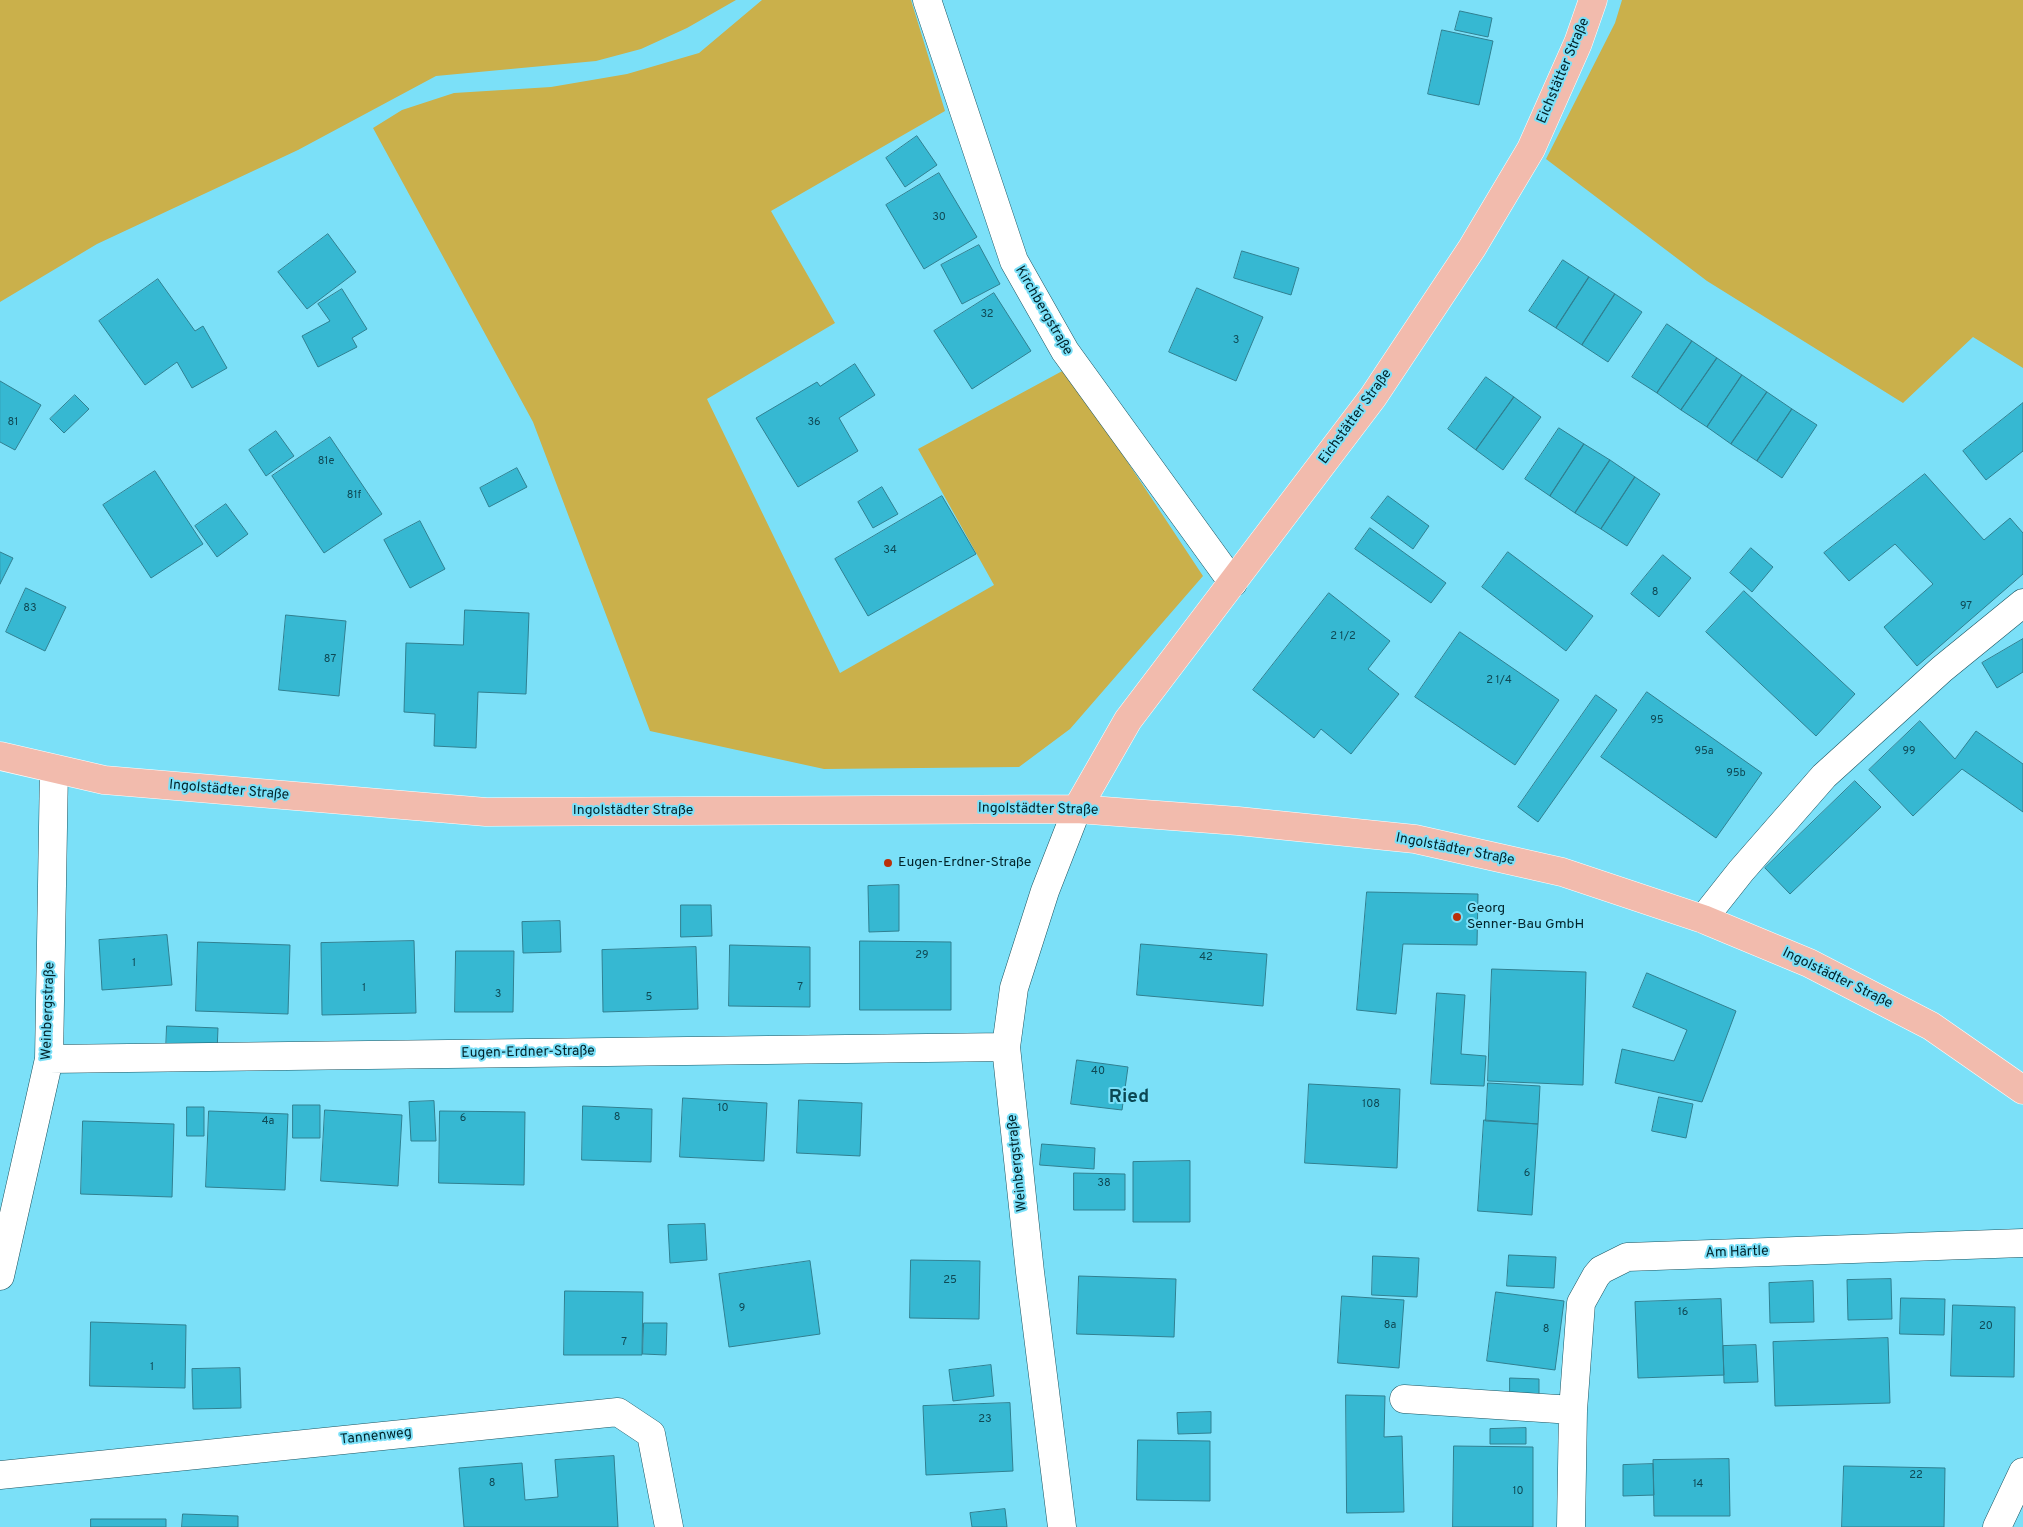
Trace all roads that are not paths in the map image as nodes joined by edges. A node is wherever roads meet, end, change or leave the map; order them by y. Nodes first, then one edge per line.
1 (927, 0) edge
2 (1593, 0) edge
3 (1233, 583) junction
4 (2023, 603) edge
5 (0, 756) edge
6 (54, 769) junction
7 (1077, 809) junction
8 (1703, 919) junction
9 (1006, 1047) junction
10 (49, 1059) junction
11 (2023, 1090) edge
12 (2023, 1243) edge
13 (0, 1276) edge
14 (1404, 1399) dead end
15 (1573, 1410) junction
16 (2023, 1472) edge
17 (0, 1475) edge
18 (669, 1527) edge
19 (1062, 1527) edge
20 (1571, 1527) edge
21 (1997, 1527) edge

1 - 3 street, Kirchbergstraße
2 - 3 main road, Eichstätter Straße
3 - 7 main road, Eichstätter Straße
4 - 8 street
5 - 6 main road, Ingolstädter Straße
6 - 7 main road, Ingolstädter Straße
6 - 10 street, Weinbergstraße
7 - 8 main road, Ingolstädter Straße
7 - 9 street, Weinbergstraße
8 - 11 main road, Ingolstädter Straße
9 - 10 street, Eugen-Erdner-Straße
9 - 19 street, Weinbergstraße
10 - 13 street, Weinbergstraße
12 - 15 street, Am Härtle
14 - 15 street
15 - 20 street, Am Härtle
16 - 21 street
17 - 18 street, Tannenweg

